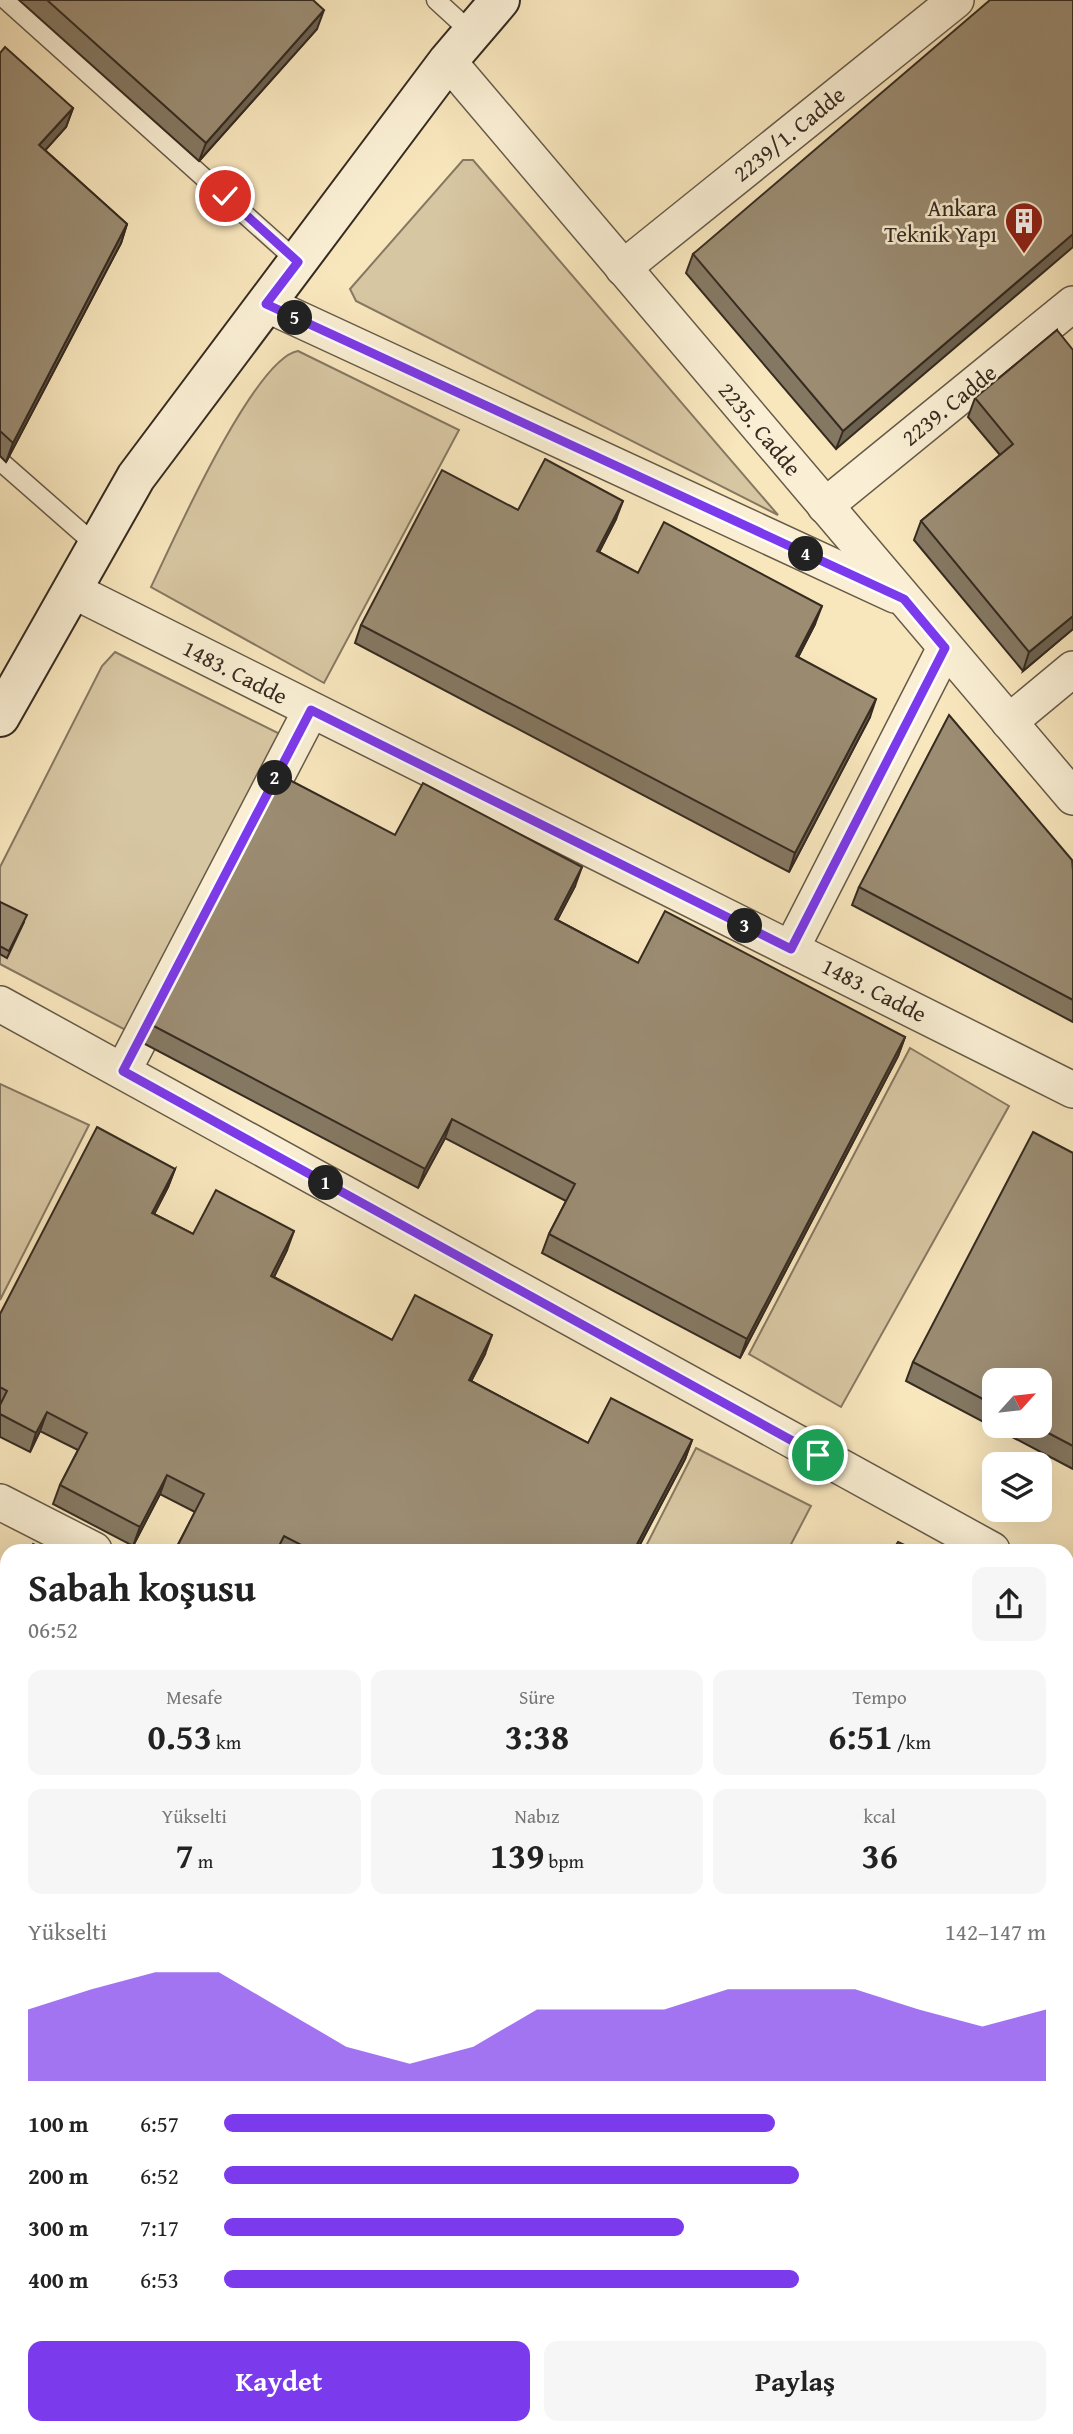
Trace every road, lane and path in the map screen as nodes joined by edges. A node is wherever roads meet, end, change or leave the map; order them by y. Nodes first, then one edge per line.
1 (6, 0) edge
2 (436, 0) edge
3 (500, 0) edge
4 (956, 0) edge
5 (472, 33) junction
6 (448, 61) junction
7 (298, 262) junction
8 (623, 268) junction
9 (266, 304) junction
10 (1073, 304) edge
11 (0, 461) edge
12 (825, 506) junction
13 (98, 548) junction
14 (74, 591) junction
15 (904, 599) junction
16 (945, 648) junction
17 (1073, 668) edge
18 (311, 710) junction
19 (0, 717) edge
20 (1009, 722) junction
21 (1073, 797) edge
22 (791, 949) junction
23 (0, 1004) edge
24 (123, 1071) junction
25 (1073, 1090) edge
26 (0, 1502) edge
27 (82, 1544) edge
28 (981, 1544) edge

1 - 7 lane
2 - 5 lane
3 - 5 street
4 - 8 street, 2239/1. Cadde
5 - 6 street
6 - 7 street
6 - 8 street, 2235. Cadde
7 - 9 street
8 - 12 street, 2235. Cadde
9 - 13 street
9 - 15 street
10 - 12 street, 2239. Cadde
11 - 13 lane
12 - 15 street, 2235. Cadde
13 - 14 street
14 - 18 street, 1483. Cadde
14 - 19 street
15 - 16 street, 2235. Cadde
16 - 20 street, 2235. Cadde
16 - 22 street
17 - 20 street
18 - 22 street, 1483. Cadde
18 - 24 street
20 - 21 street, 2235. Cadde
22 - 25 street, 1483. Cadde
23 - 24 street
24 - 28 street
26 - 27 street

